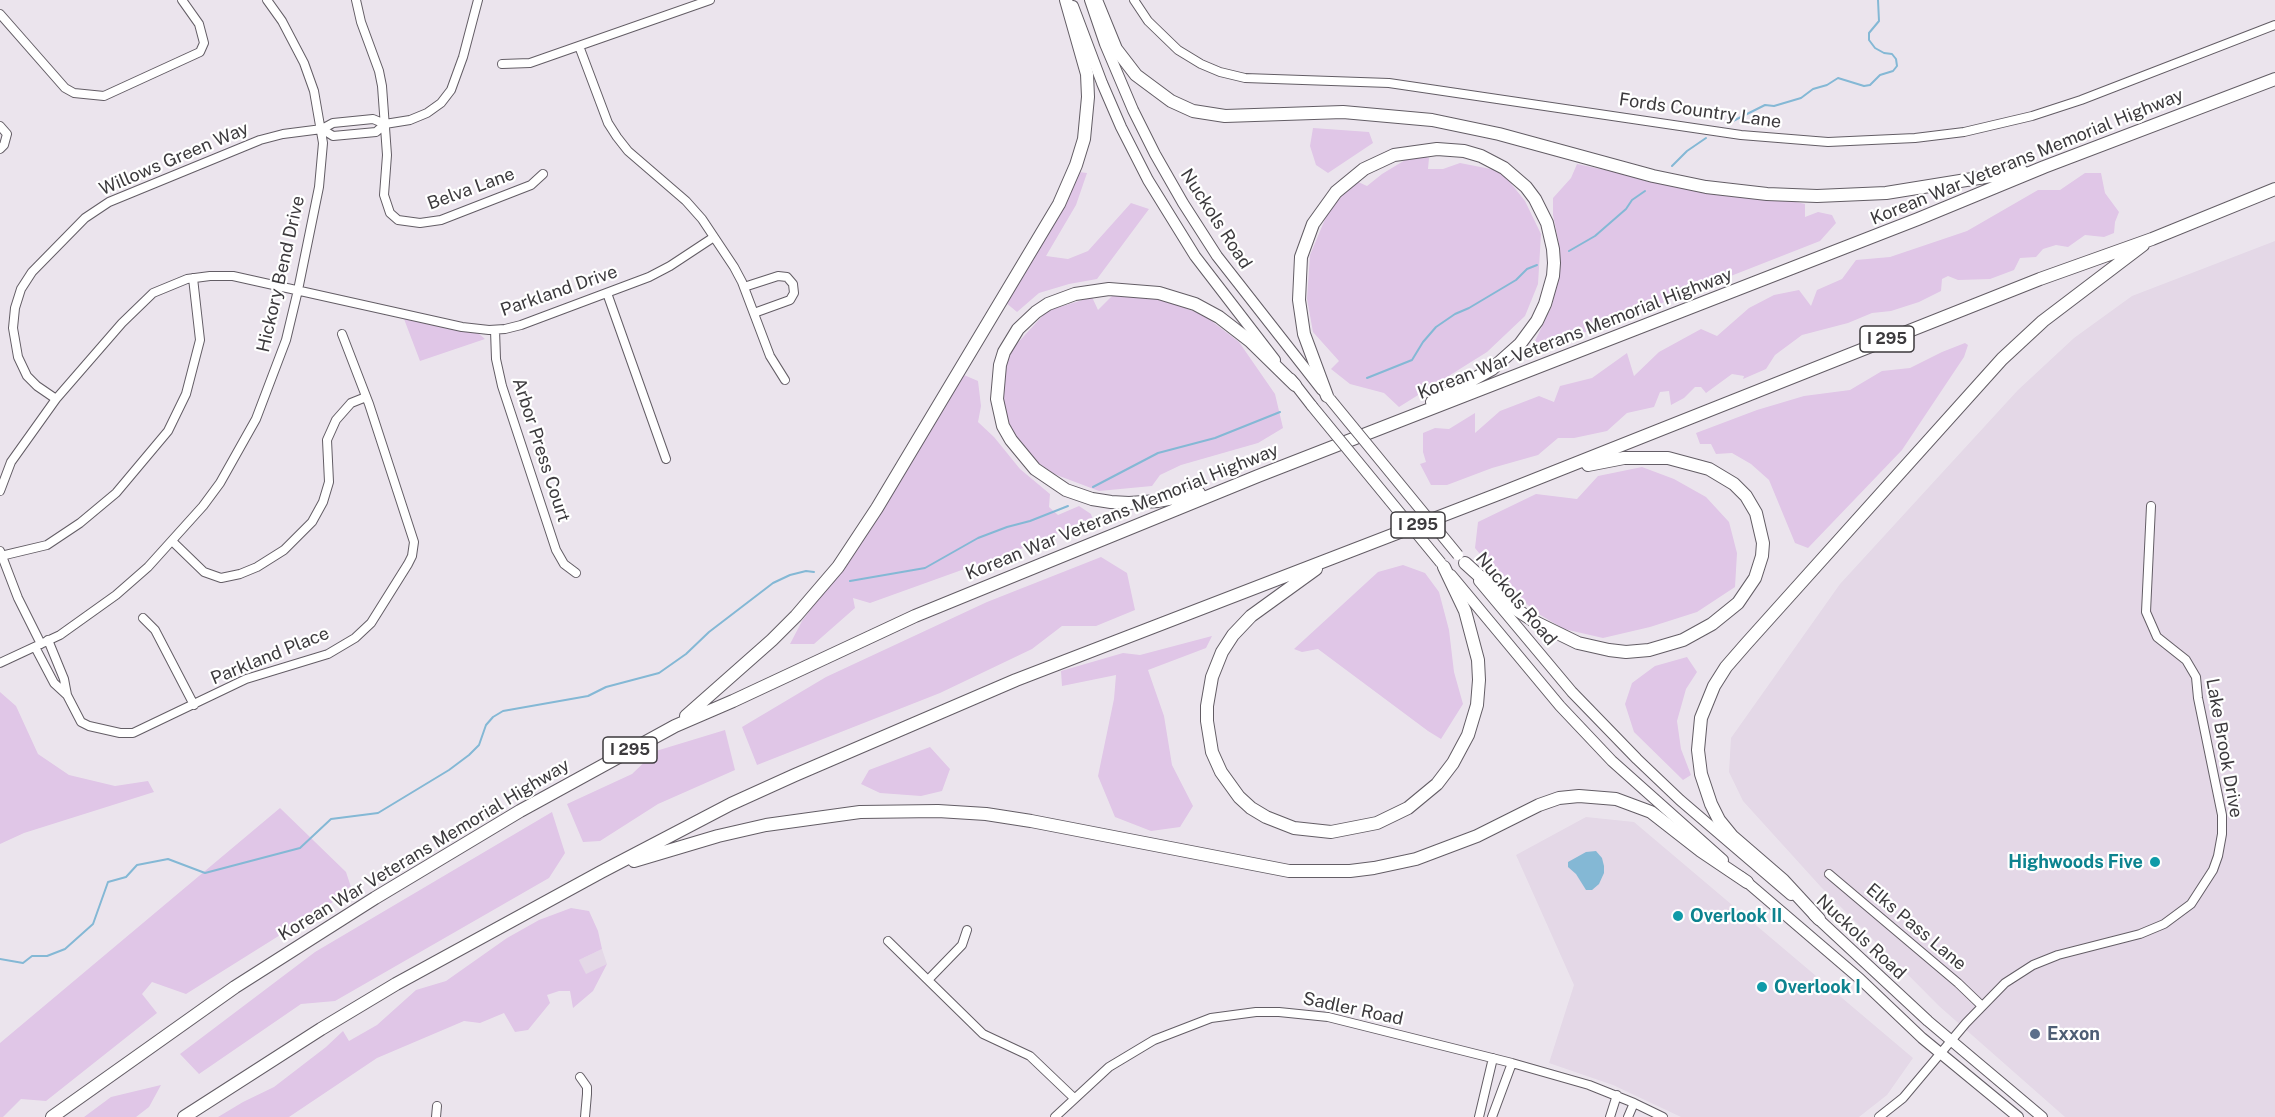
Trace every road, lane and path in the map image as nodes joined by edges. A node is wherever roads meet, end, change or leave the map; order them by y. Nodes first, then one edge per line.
1 (182, 0) edge
2 (267, 0) edge
3 (356, 0) edge
4 (478, 0) edge
5 (710, 0) edge
6 (1066, 0) edge
7 (1071, 0) edge
8 (1090, 0) edge
9 (1096, 0) edge
10 (1134, 0) edge
11 (0, 14) edge
12 (2275, 25) edge
13 (579, 46) junction
14 (502, 64) dead end
15 (2275, 79) edge
16 (385, 124) junction
17 (0, 126) edge
18 (322, 129) junction
19 (0, 148) edge
20 (2044, 167) junction
21 (543, 174) dead end
22 (2275, 189) edge
23 (714, 237) junction
24 (2152, 238) junction
25 (193, 278) junction
26 (744, 287) junction
27 (298, 290) junction
28 (606, 293) junction
29 (754, 313) junction
30 (495, 330) junction
31 (342, 334) dead end
32 (785, 380) dead end
33 (1295, 385) junction
34 (366, 397) junction
35 (1329, 398) junction
36 (56, 399) junction
37 (1382, 428) junction
38 (666, 459) dead end
39 (1257, 476) junction
40 (0, 491) edge
41 (1501, 493) junction
42 (2151, 506) dead end
43 (173, 542) junction
44 (1, 554) edge
45 (1335, 557) junction
46 (1462, 559) junction
47 (1442, 565) junction
48 (576, 573) dead end
49 (143, 618) dead end
50 (41, 644) junction
51 (0, 663) edge
52 (67, 695) junction
53 (194, 705) junction
54 (675, 726) junction
55 (602, 872) junction
56 (1829, 874) dead end
57 (1747, 882) junction
58 (1819, 919) junction
59 (967, 930) dead end
60 (888, 941) dead end
61 (928, 980) junction
62 (1982, 1006) junction
63 (1951, 1041) junction
64 (1941, 1054) junction
65 (1493, 1058) junction
66 (1512, 1063) junction
67 (580, 1077) dead end
68 (1617, 1095) junction
69 (1074, 1098) junction
70 (1634, 1103) junction
71 (437, 1106) dead end
72 (52, 1117) edge
73 (184, 1117) edge
74 (436, 1117) edge
75 (585, 1117) edge
76 (1055, 1117) edge
77 (1479, 1117) edge
78 (1492, 1117) edge
79 (1610, 1117) edge
80 (1628, 1117) edge
81 (1663, 1117) edge
82 (1879, 1117) edge
83 (2018, 1117) edge
84 (2042, 1117) edge

1 - 11 street
2 - 18 street, Hickory Bend Drive
3 - 16 street
4 - 16 street
5 - 13 street
6 - 54 highway
7 - 33 main road, Nuckols Road
8 - 35 main road, Nuckols Road
9 - 20 highway
10 - 12 street, Fords Country Lane
13 - 14 street
13 - 23 street
15 - 20 highway, Korean War Veterans Memorial Highway / I 295
16 - 18 street
16 - 18 street
16 - 21 street, Belva Lane
17 - 19 street
18 - 27 street, Hickory Bend Drive
18 - 36 street, Willows Green Way
20 - 37 highway, Korean War Veterans Memorial Highway / I 295
22 - 24 highway, I 295
23 - 26 street
23 - 28 street, Parkland Drive
24 - 41 highway, I 295
24 - 58 highway
25 - 27 street, Parkland Drive
25 - 36 street, Parkland Drive
25 - 44 street
26 - 29 street
26 - 29 street
27 - 30 street, Parkland Drive
27 - 43 street, Hickory Bend Drive
28 - 30 street, Parkland Drive
28 - 38 street
29 - 32 street
30 - 48 street, Arbor Press Court
31 - 34 street, Parkland Place
33 - 39 highway
33 - 47 main road, Nuckols Road, bridge
34 - 43 street
34 - 53 street, Parkland Place
35 - 37 highway
35 - 46 main road, Nuckols Road, bridge
36 - 40 street, Parkland Drive
37 - 39 highway, Korean War Veterans Memorial Highway / I 295
39 - 54 highway, Korean War Veterans Memorial Highway / I 295
41 - 45 highway, I 295
41 - 46 highway
42 - 62 street, Lake Brook Drive
43 - 50 street, Hickory Bend Drive
44 - 50 street
45 - 47 highway
45 - 55 highway, I 295
46 - 58 main road, Nuckols Road
47 - 57 main road, Nuckols Road
49 - 53 street
50 - 51 street, Hickory Bend Drive
50 - 52 street, Parkland Place
50 - 52 street, Parkland Place
52 - 53 street, Parkland Place
54 - 72 highway, Korean War Veterans Memorial Highway / I 295
55 - 57 highway
55 - 73 highway, I 295
56 - 62 street, Elks Pass Lane
57 - 64 main road, Nuckols Road
58 - 63 main road, Nuckols Road
59 - 61 street
60 - 61 street
61 - 69 street
62 - 63 street, Lake Brook Drive
63 - 64 street
63 - 84 main road, Nuckols Road
64 - 82 street
64 - 83 main road, Nuckols Road
65 - 66 street, Sadler Road
65 - 69 street, Sadler Road
65 - 77 street
66 - 68 street, Sadler Road
66 - 78 street
67 - 75 street
68 - 70 street, Sadler Road
68 - 79 street
69 - 76 street, Sadler Road
70 - 80 street
70 - 81 street, Sadler Road
71 - 74 street

